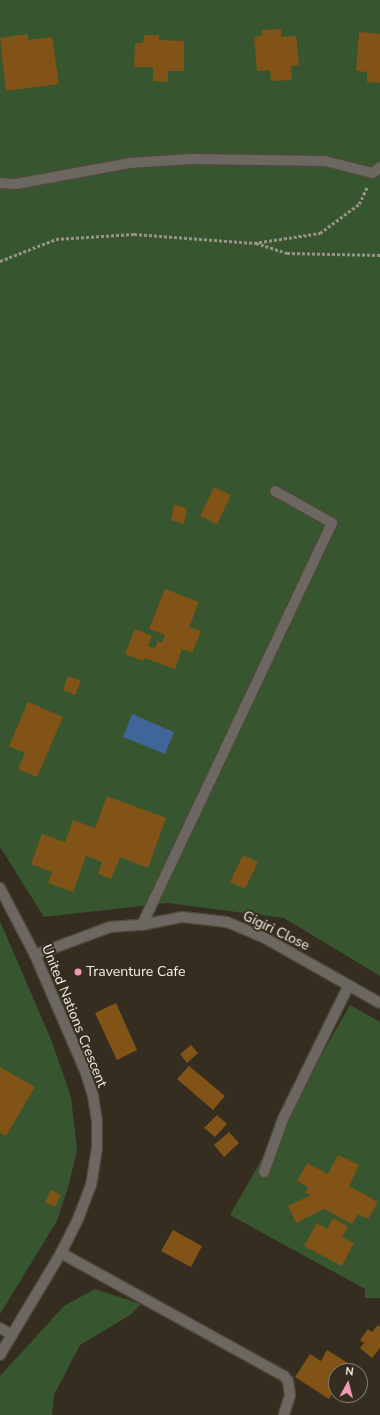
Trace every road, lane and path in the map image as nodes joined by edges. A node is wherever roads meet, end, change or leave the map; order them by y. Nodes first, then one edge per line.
1 (377, 170) edge
2 (0, 183) edge
3 (254, 243) junction
4 (380, 255) edge
5 (0, 261) edge
6 (275, 492) dead end
7 (0, 888) edge
8 (142, 925) junction
9 (35, 955) junction
10 (349, 985) junction
11 (380, 1003) edge
12 (264, 1172) dead end
13 (61, 1253) junction
14 (0, 1328) edge
15 (12, 1335) junction
16 (0, 1355) edge
17 (284, 1415) edge

1 - 2 street
1 - 3 path
3 - 4 path
3 - 5 path
6 - 8 street
7 - 9 street, United Nations Crescent
8 - 9 street, Gigiri Close
8 - 10 street, Gigiri Close
9 - 13 street, United Nations Crescent
10 - 11 street, Gigiri Close
10 - 12 street
13 - 15 street, United Nations Crescent
13 - 17 street
14 - 15 street
15 - 16 street, United Nations Crescent

